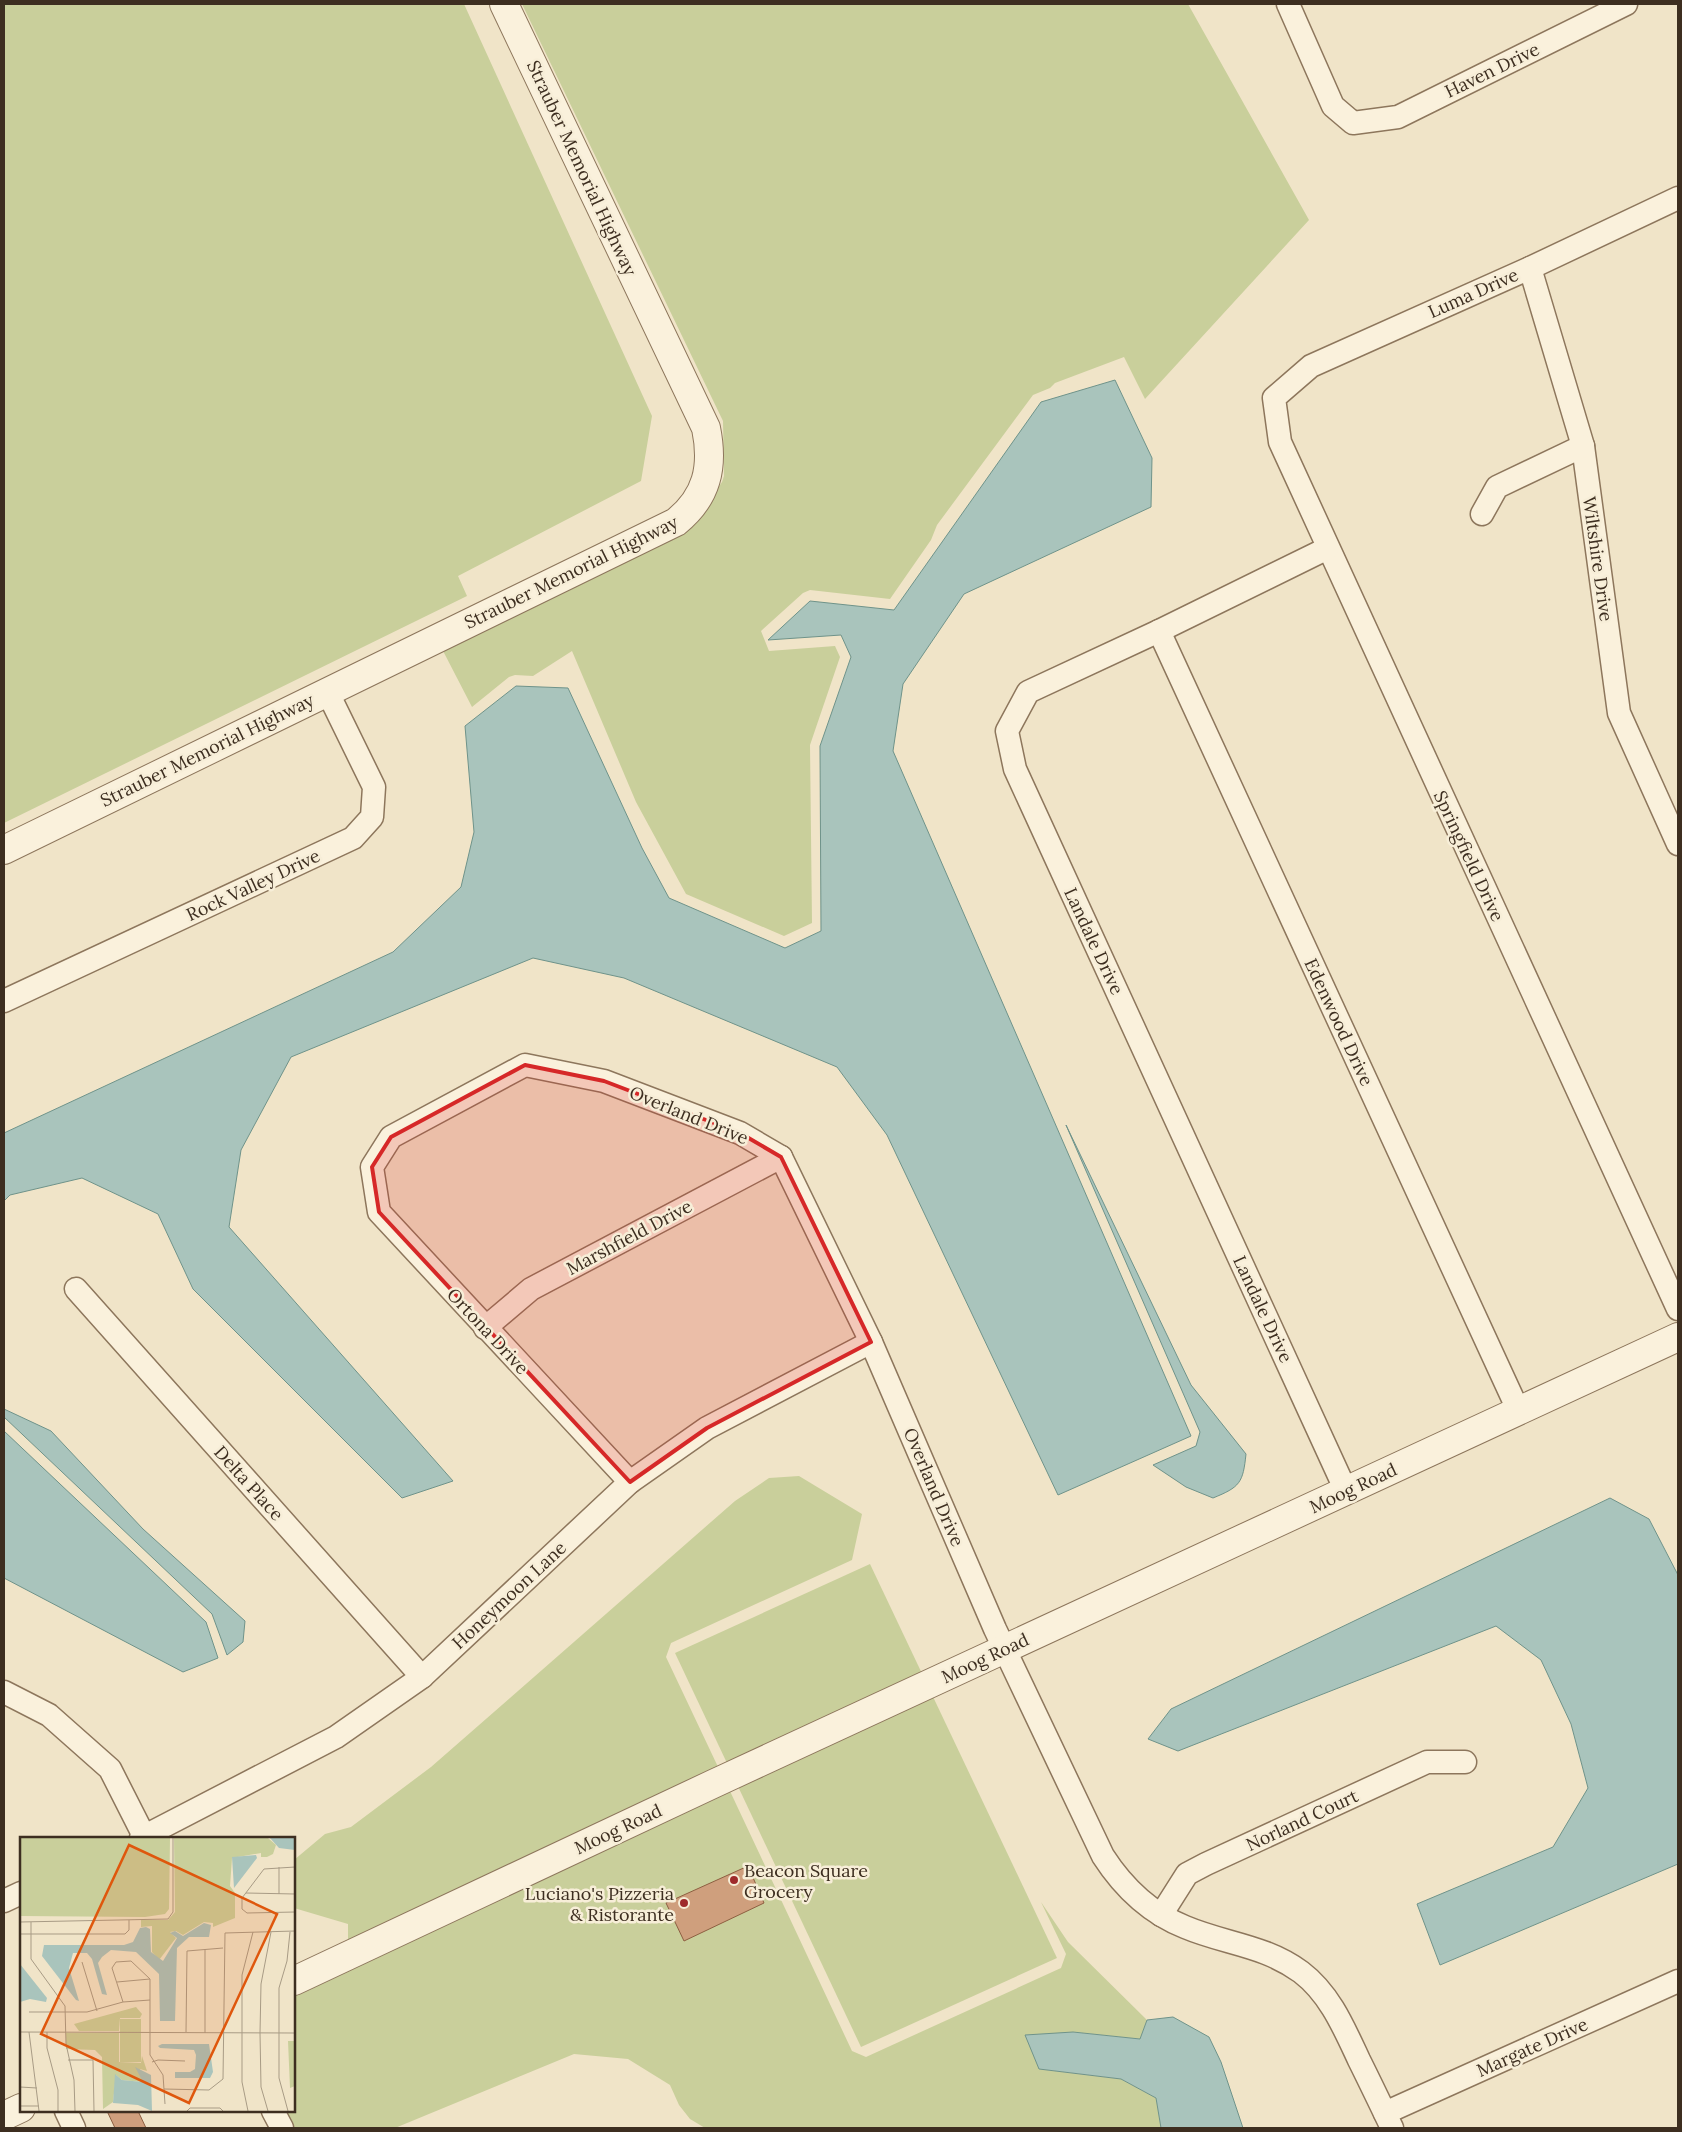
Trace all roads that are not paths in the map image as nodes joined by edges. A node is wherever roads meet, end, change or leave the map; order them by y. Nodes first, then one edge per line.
1 (504, 4) edge
2 (1288, 4) edge
3 (1626, 4) edge
4 (1678, 198) edge
5 (1530, 268) junction
6 (1274, 398) joint
7 (1583, 446) junction
8 (1482, 514) dead end
9 (1328, 548) junction
10 (1159, 631) junction
11 (327, 691) junction
12 (1678, 844) edge
13 (4, 850) edge
14 (4, 1001) edge
15 (781, 1157) junction
16 (372, 1167) joint
17 (76, 1289) dead end
18 (1678, 1309) edge
19 (485, 1328) junction
20 (1678, 1337) edge
21 (872, 1342) junction
22 (1520, 1412) junction
23 (630, 1482) junction
24 (1346, 1491) junction
25 (1005, 1649) junction
26 (422, 1677) junction
27 (4, 1692) edge
28 (1465, 1762) dead end
29 (144, 1837) edge
30 (146, 1837) edge
31 (20, 1893) edge
32 (4, 1901) edge
33 (1161, 1915) junction
34 (295, 1981) edge
35 (1678, 1981) edge
36 (20, 2108) edge
37 (66, 2112) edge
38 (274, 2112) edge
39 (4, 2116) edge
40 (1388, 2121) edge
41 (74, 2128) edge
42 (282, 2128) edge

1 - 11 street, Strauber Memorial Highway
2 - 3 street, Haven Drive
4 - 5 street, Luma Drive
5 - 6 street, Luma Drive
5 - 7 street, Wiltshire Drive
6 - 9 street, Springfield Drive
7 - 8 street
7 - 12 street, Wiltshire Drive
9 - 10 street, Landale Drive
9 - 18 street, Springfield Drive
10 - 22 street, Edenwood Drive
10 - 24 street, Landale Drive
11 - 13 street, Strauber Memorial Highway
11 - 14 street, Rock Valley Drive
15 - 16 street, Overland Drive
15 - 19 street, Marshfield Drive
15 - 21 street, Overland Drive
16 - 19 street, Ortona Drive
17 - 26 street, Delta Place
19 - 23 street, Ortona Drive
20 - 22 street, Moog Road
21 - 23 street, Honeymoon Lane
21 - 25 street, Overland Drive
22 - 24 street, Moog Road
23 - 26 street, Honeymoon Lane
24 - 25 street, Moog Road
25 - 33 street, Overland Drive
25 - 34 street, Moog Road
26 - 30 street, Honeymoon Lane
27 - 29 street
28 - 33 street, Norland Court
31 - 32 street
33 - 40 street, Overland Drive
35 - 40 street, Margate Drive
36 - 39 street
37 - 41 street
38 - 42 street

